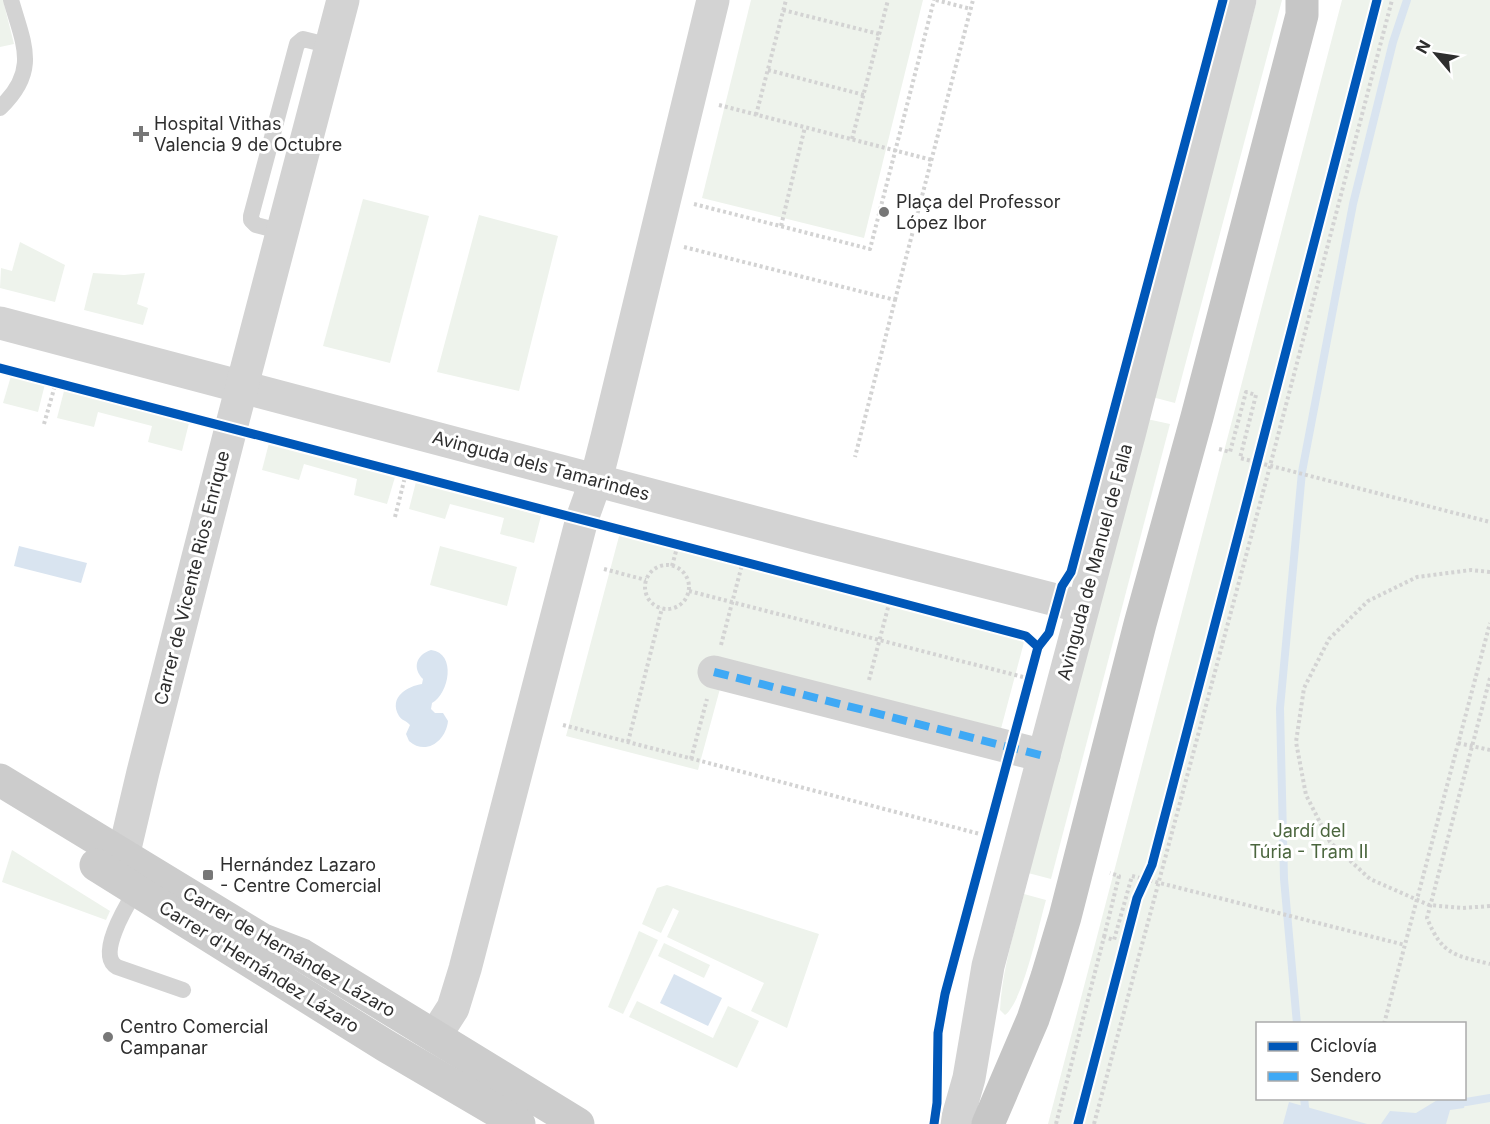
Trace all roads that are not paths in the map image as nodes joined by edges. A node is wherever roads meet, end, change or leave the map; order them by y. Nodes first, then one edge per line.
1 (11, 0) edge
2 (343, 0) edge
3 (713, 0) edge
4 (1240, 0) edge
5 (1304, 5) edge
6 (0, 108) edge
7 (0, 323) edge
8 (243, 386) junction
9 (596, 480) junction
10 (1083, 607) junction
11 (714, 672) dead end
12 (1044, 756) junction
13 (0, 780) edge
14 (0, 806) edge
15 (126, 875) junction
16 (183, 990) dead end
17 (435, 1036) junction
18 (386, 1046) junction
19 (519, 1124) edge
20 (578, 1124) edge
21 (956, 1124) edge
22 (988, 1124) edge

1 - 6 lane
2 - 8 street, Carrer de Vicente Rios Enrique
3 - 9 street
4 - 10 street, Avinguda de Manuel de Falla
5 - 22 main road
7 - 8 street, Avinguda dels Tamarindes
8 - 9 street, Avinguda dels Tamarindes
8 - 15 street, Carrer de Vicente Rios Enrique
9 - 10 street, Avinguda dels Tamarindes
9 - 17 street
10 - 12 street, Avinguda de Manuel de Falla
11 - 12 street
12 - 21 street, Avinguda de Manuel de Falla
13 - 15 street, Carrer de Hernández Lázaro
14 - 15 street, Carrer d'Hernández Lázaro
15 - 16 lane
15 - 17 street, Carrer de Hernández Lázaro
15 - 18 street, Carrer d'Hernández Lázaro
17 - 18 street
17 - 20 street, Carrer de Hernández Lázaro
18 - 19 street, Carrer d'Hernández Lázaro

